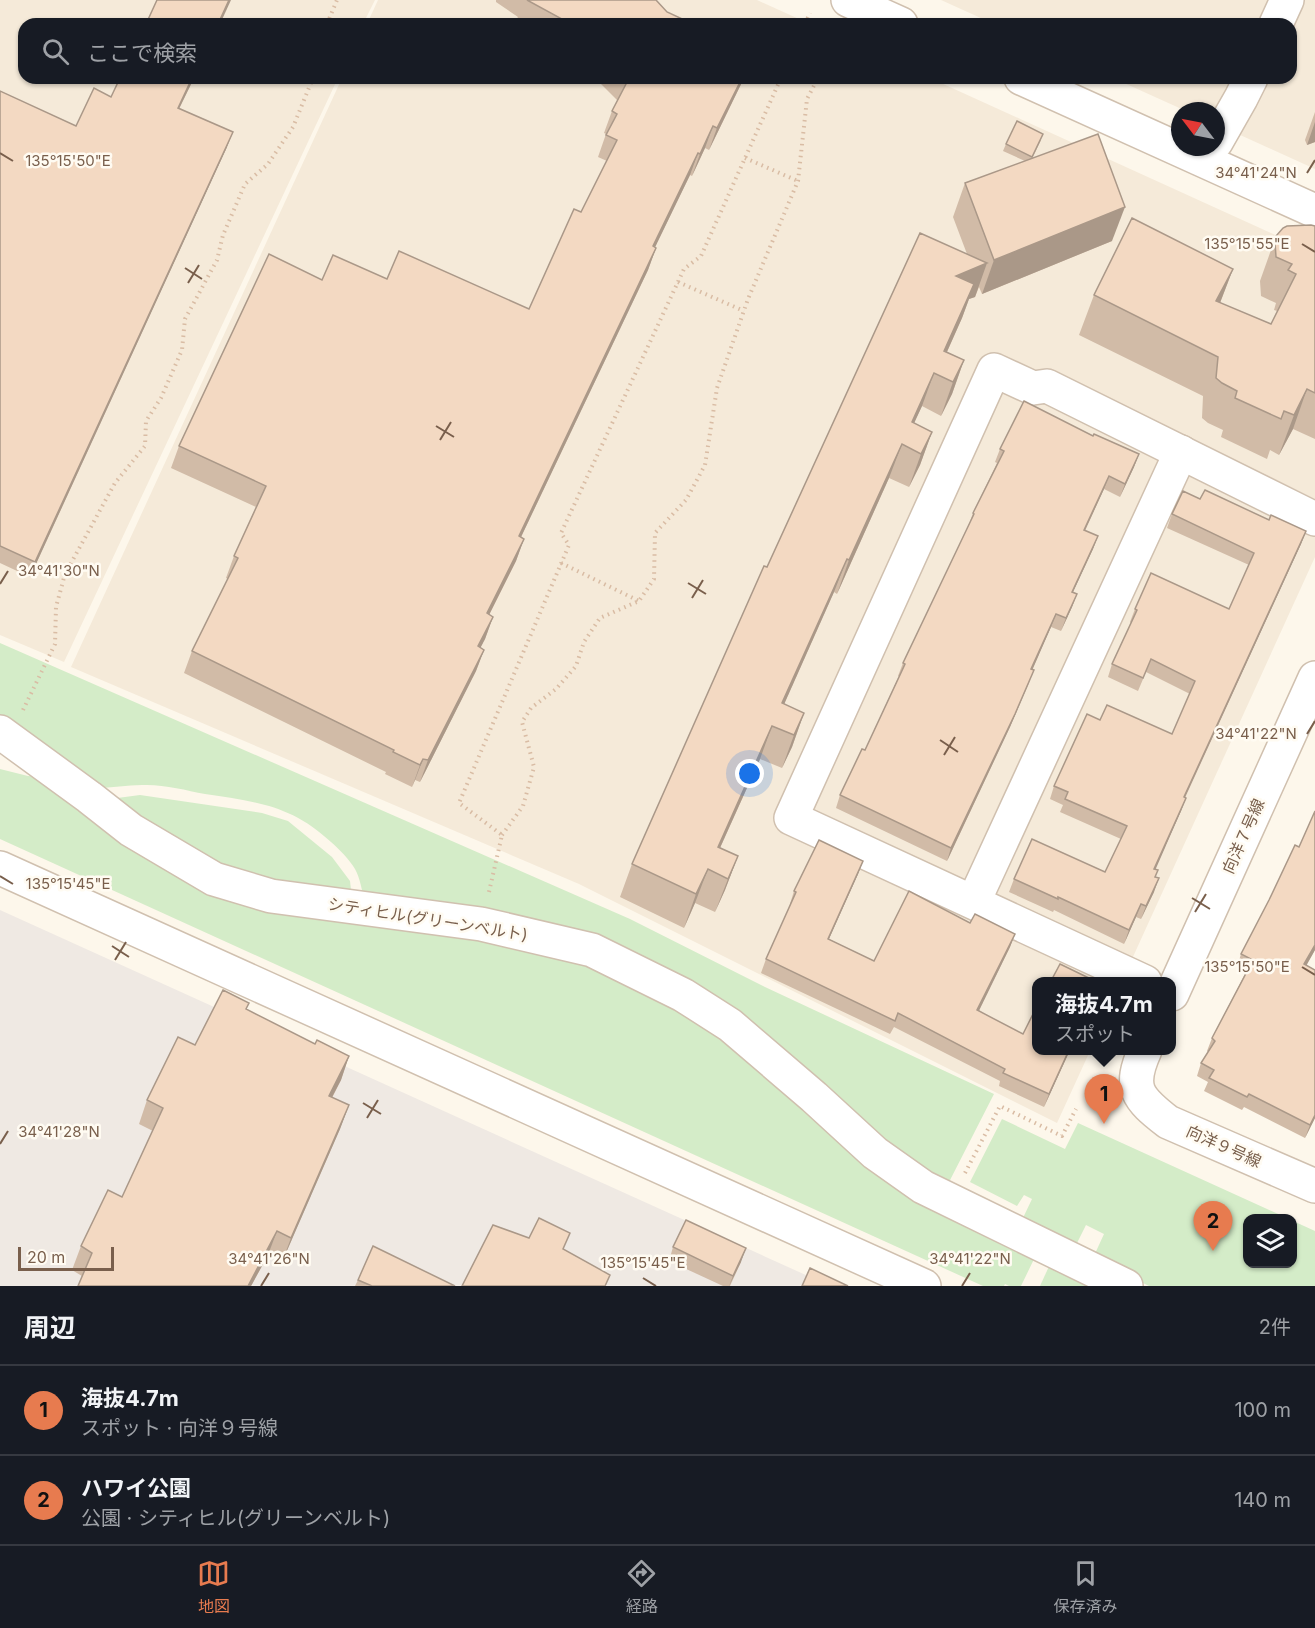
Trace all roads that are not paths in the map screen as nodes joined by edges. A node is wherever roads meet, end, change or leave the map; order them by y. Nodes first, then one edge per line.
1 (848, 0) edge
2 (1287, 0) edge
3 (888, 18) edge
4 (1279, 18) edge
5 (1037, 84) edge
6 (1248, 84) edge
7 (1225, 126) edge
8 (1171, 135) edge
9 (1222, 156) edge
10 (1315, 211) edge
11 (1181, 452) junction
12 (1315, 519) edge
13 (1315, 678) edge
14 (3, 734) edge
15 (0, 868) edge
16 (974, 901) junction
17 (1136, 977) edge
18 (1176, 984) edge
19 (1144, 1055) edge
20 (1315, 1186) edge
21 (924, 1286) edge
22 (1126, 1286) edge

1 - 3 street
2 - 4 street
5 - 8 street
6 - 7 street
9 - 10 street
11 - 12 street
11 - 16 street
11 - 16 street
13 - 18 street, 向洋７号線
14 - 22 street, シティヒル(グリーンベルト)
15 - 21 street
16 - 17 street
19 - 20 street, 向洋９号線

